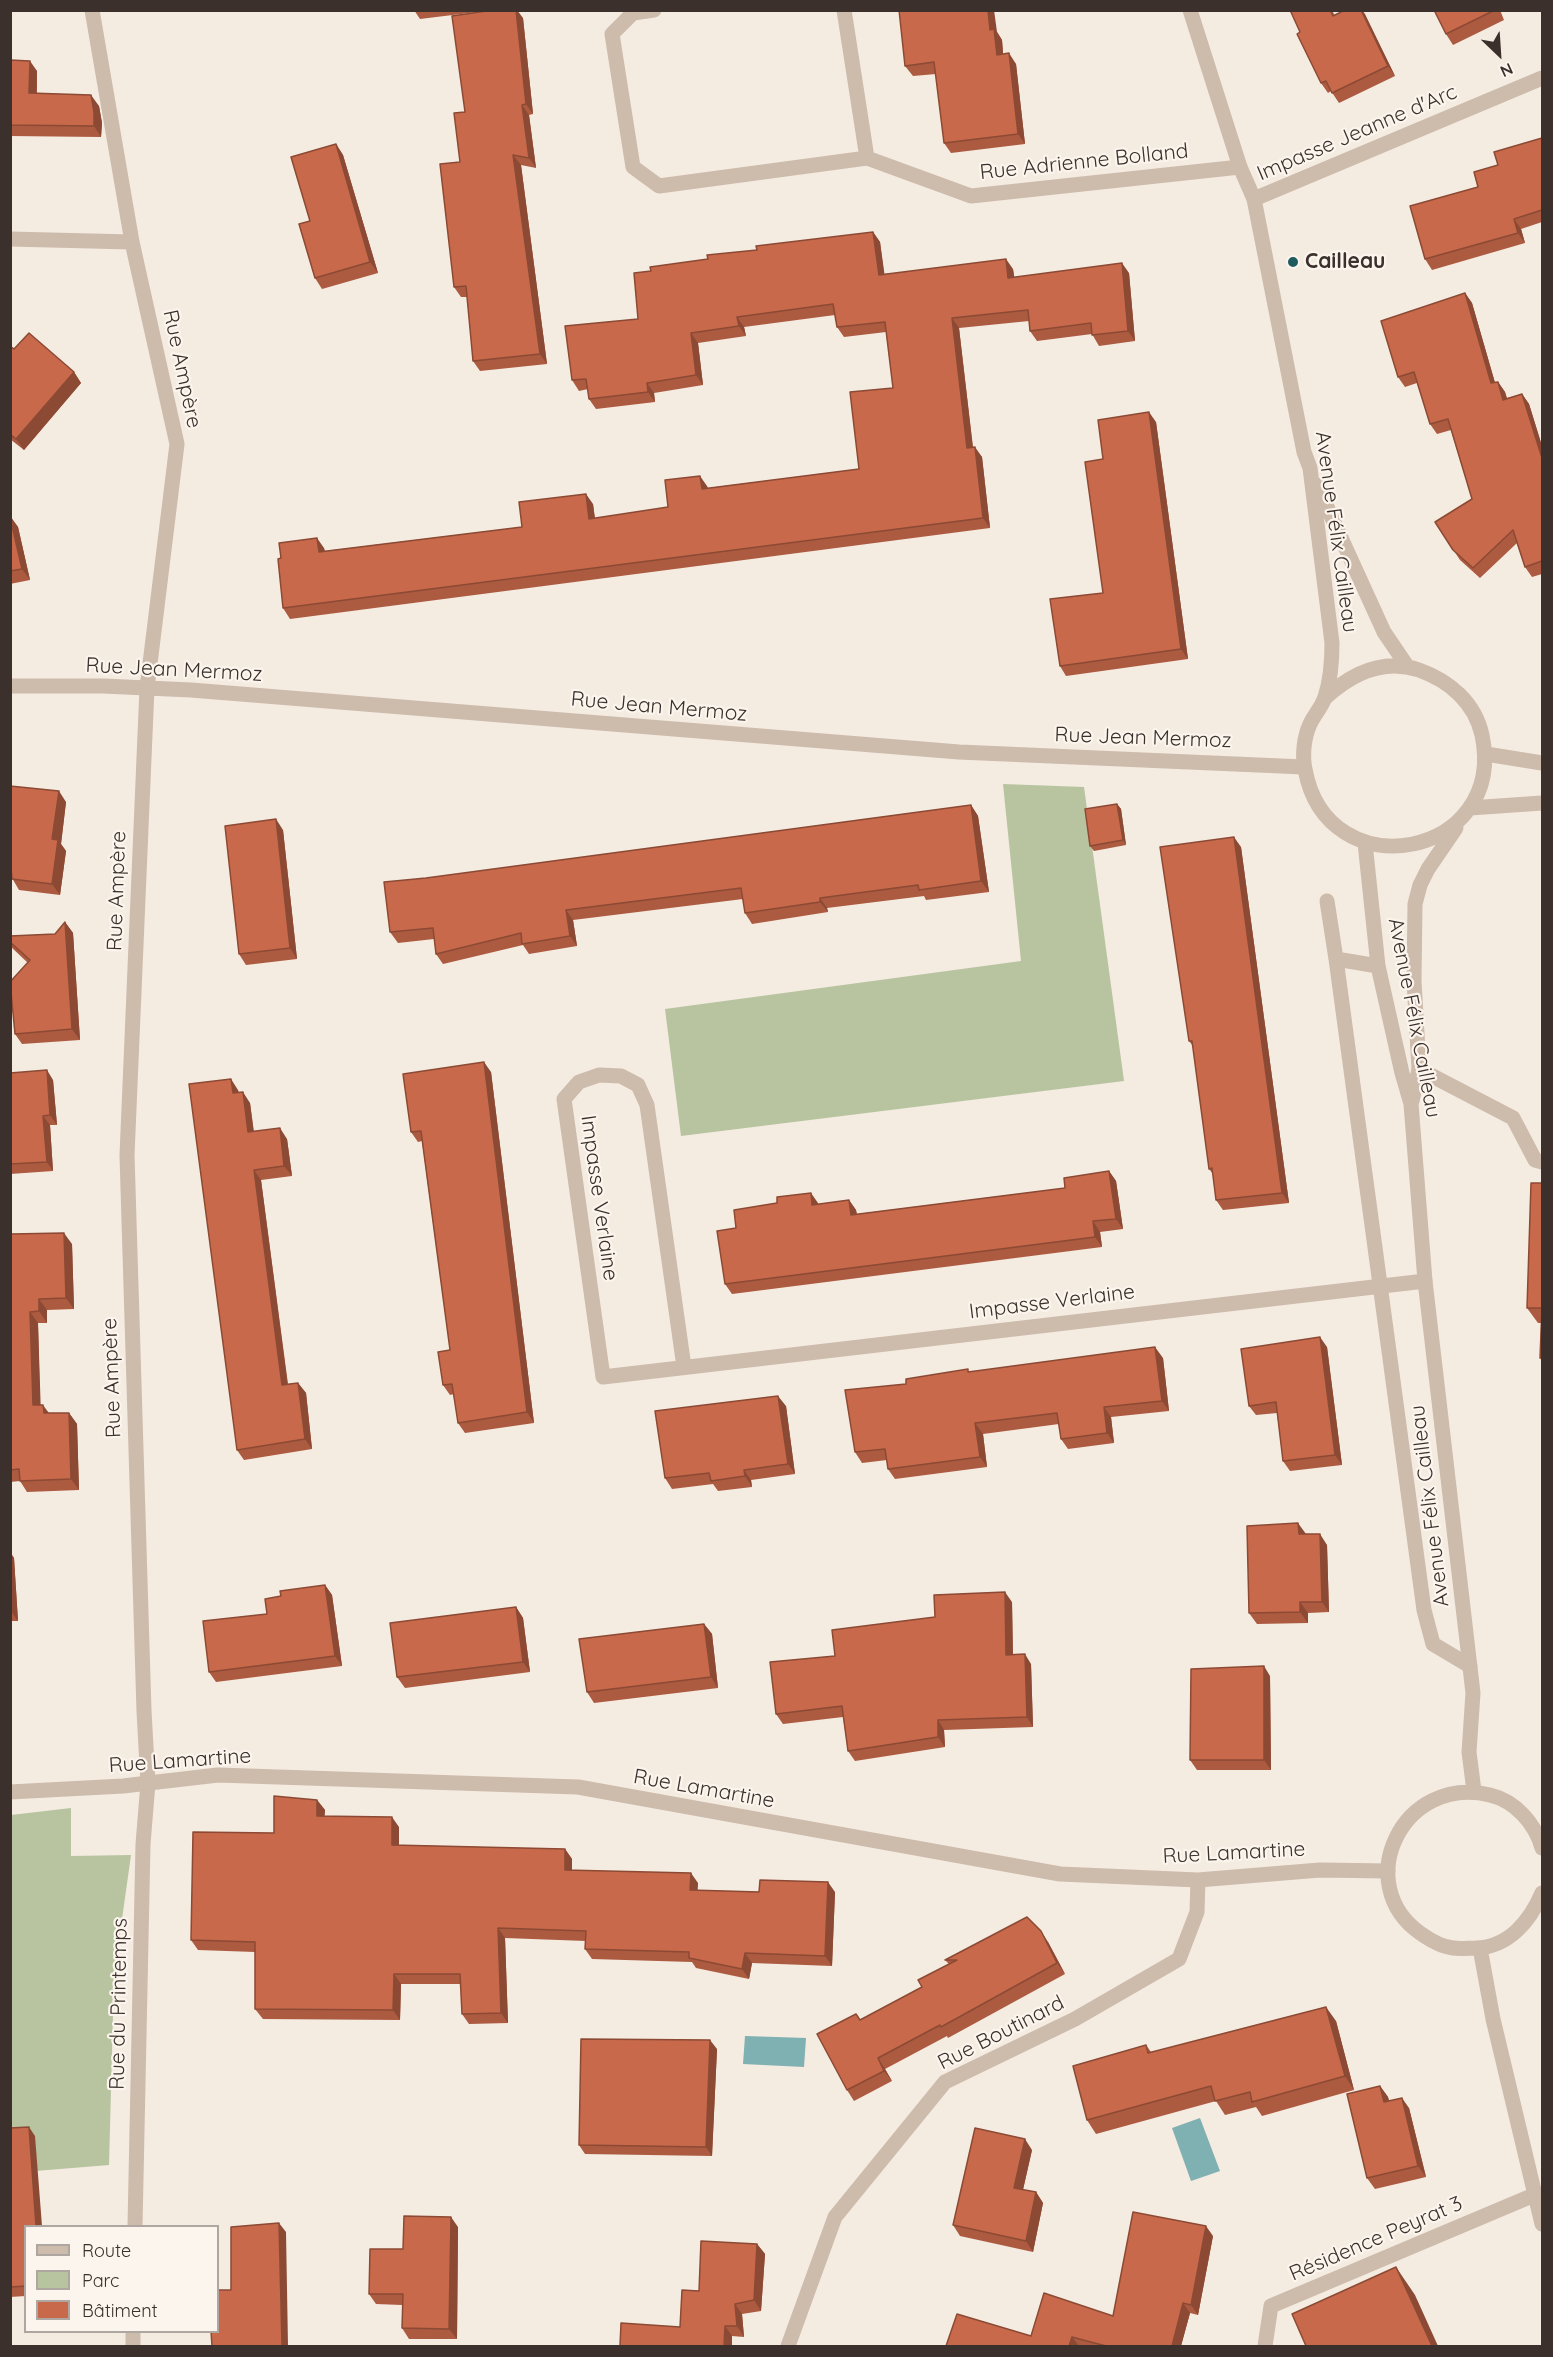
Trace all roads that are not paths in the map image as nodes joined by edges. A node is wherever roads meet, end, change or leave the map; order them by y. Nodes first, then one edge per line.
1 (92, 10) edge
2 (654, 10) edge
3 (844, 10) edge
4 (1190, 10) edge
5 (1542, 78) edge
6 (867, 158) junction
7 (1240, 167) junction
8 (1254, 199) junction
9 (10, 238) edge
10 (132, 242) junction
11 (1310, 468) junction
12 (1407, 666) junction
13 (10, 686) edge
14 (147, 688) junction
15 (1325, 698) junction
16 (1486, 754) junction
17 (1542, 763) edge
18 (1304, 767) junction
19 (1542, 802) edge
20 (1470, 808) junction
21 (1365, 843) junction
22 (1327, 901) dead end
23 (1336, 959) junction
24 (1378, 966) junction
25 (1419, 1069) junction
26 (1411, 1104) junction
27 (1542, 1162) edge
28 (1425, 1281) junction
29 (1379, 1285) junction
30 (684, 1367) junction
31 (1470, 1666) junction
32 (148, 1783) junction
33 (1474, 1791) junction
34 (10, 1792) edge
35 (1542, 1848) edge
36 (1388, 1870) junction
37 (1198, 1880) junction
38 (1542, 1893) edge
39 (1480, 1948) junction
40 (1534, 2195) junction
41 (1542, 2224) edge
42 (135, 2225) edge
43 (788, 2346) edge
44 (1265, 2346) edge

1 - 10 street, Rue Ampère
2 - 6 street, Rue Adrienne Bolland
3 - 6 street
4 - 7 street, Avenue Félix Cailleau
5 - 8 street, Impasse Jeanne d'Arc
6 - 7 street, Rue Adrienne Bolland
7 - 8 street, Avenue Félix Cailleau
8 - 11 street, Avenue Félix Cailleau
9 - 10 street
10 - 14 street, Rue Ampère
11 - 12 street
11 - 15 street, Avenue Félix Cailleau
12 - 15 street
12 - 16 street
13 - 14 street, Rue Jean Mermoz
14 - 18 street, Rue Jean Mermoz
14 - 32 street, Rue Ampère
15 - 18 street, Avenue Félix Cailleau
16 - 17 street
16 - 20 street
18 - 21 street, Avenue Félix Cailleau
19 - 20 street
20 - 21 street
20 - 25 street
21 - 24 street, Avenue Félix Cailleau
22 - 23 street
23 - 24 street
23 - 29 street
24 - 26 street, Avenue Félix Cailleau
25 - 26 street
25 - 27 street
26 - 28 street, Avenue Félix Cailleau
28 - 29 street, Impasse Verlaine
28 - 31 street, Avenue Félix Cailleau
29 - 30 street, Impasse Verlaine
29 - 31 street
30 - 30 street, Impasse Verlaine
31 - 33 street, Avenue Félix Cailleau
32 - 34 street, Rue Lamartine
32 - 37 street, Rue Lamartine
32 - 42 street, Rue du Printemps
33 - 35 street
33 - 36 street
36 - 37 street, Rue Lamartine
36 - 39 street
37 - 43 street, Rue Boutinard
38 - 39 street
39 - 40 street
40 - 41 street
40 - 44 street, Résidence Peyrat 3

